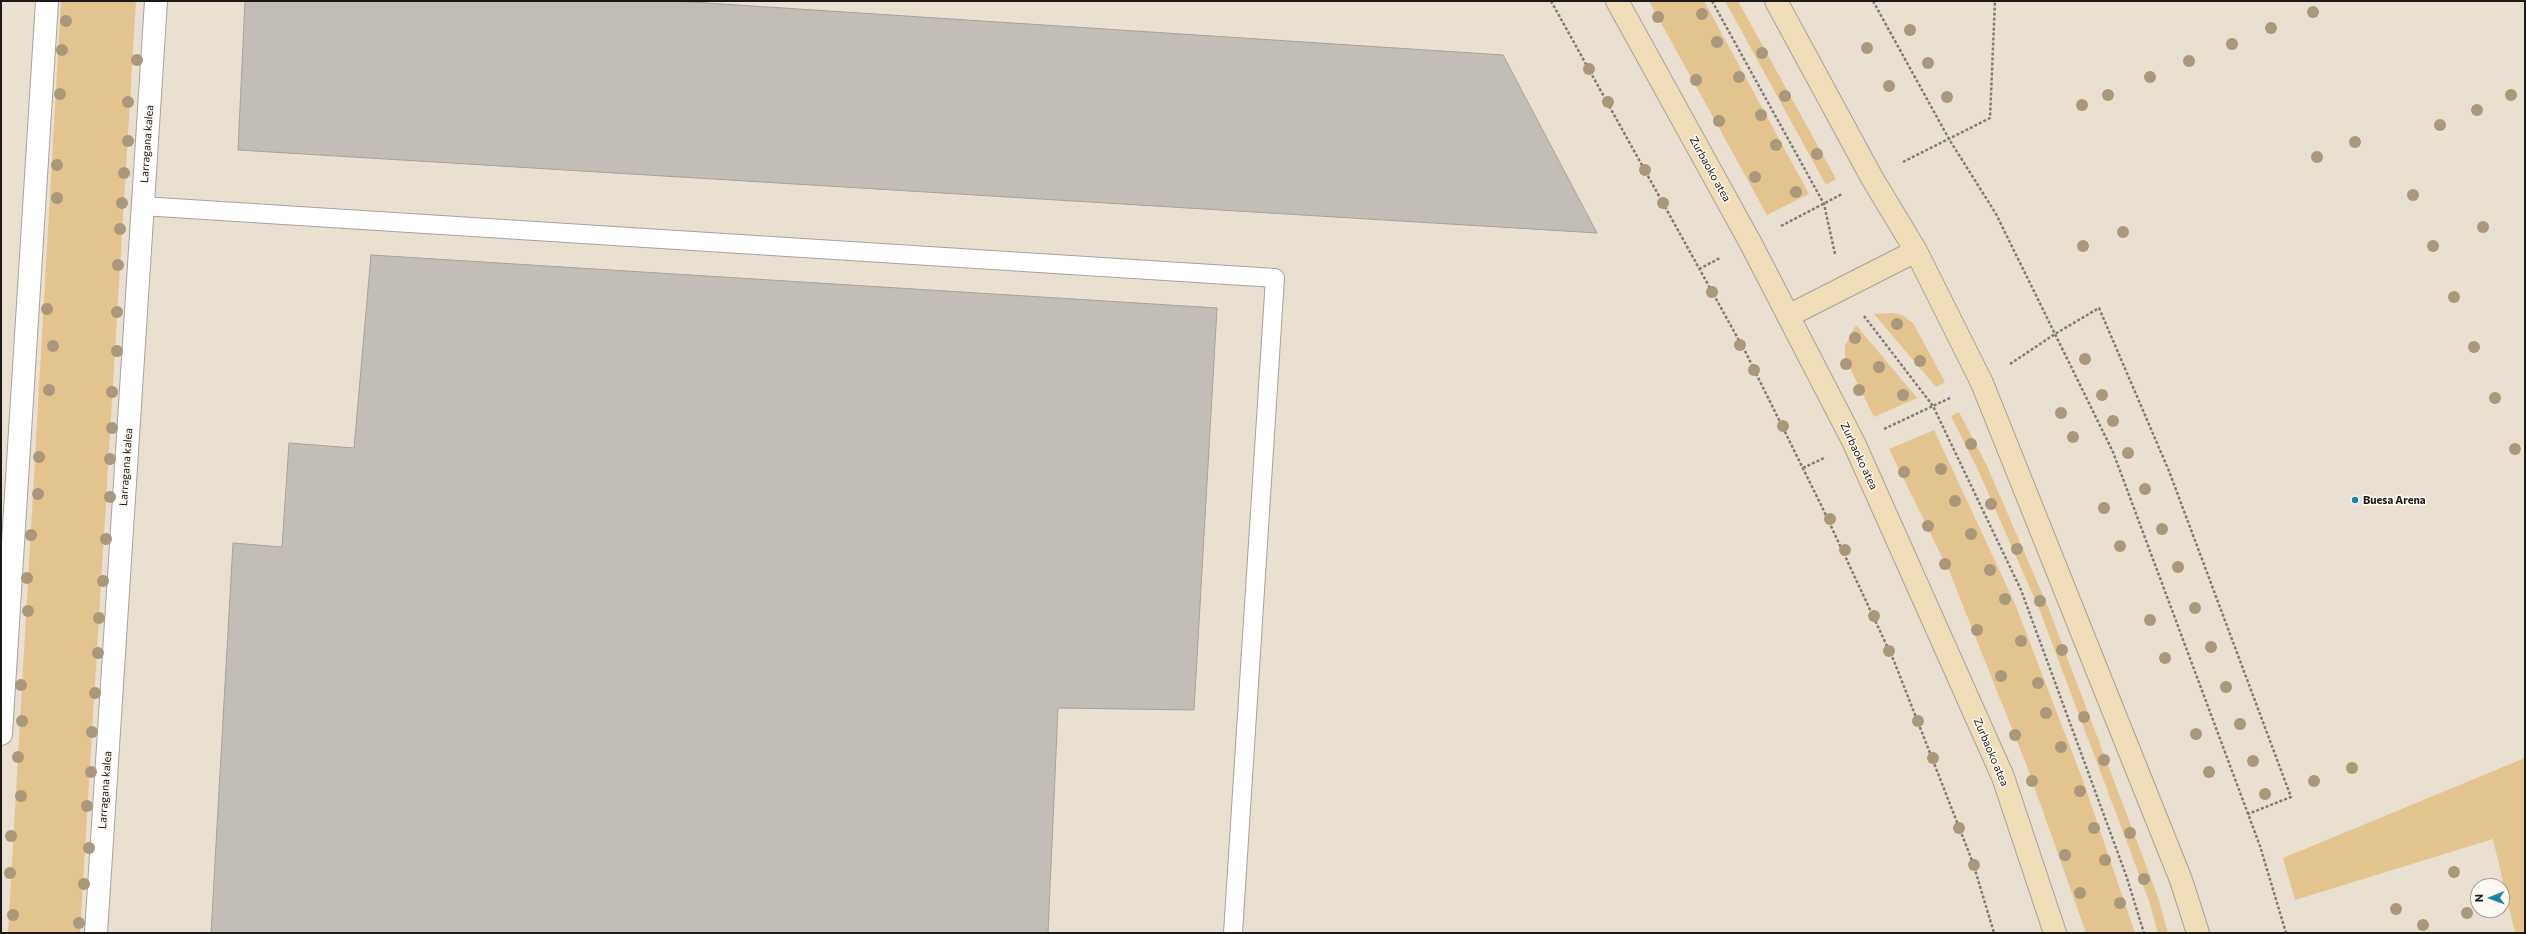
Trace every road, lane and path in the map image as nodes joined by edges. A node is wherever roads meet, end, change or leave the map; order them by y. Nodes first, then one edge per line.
1 (47, 1) edge
2 (156, 1) edge
3 (1552, 1) edge
4 (1617, 1) edge
5 (1712, 1) edge
6 (1776, 1) edge
7 (1873, 1) edge
8 (1995, 1) edge
9 (1949, 139) junction
10 (1872, 178) junction
11 (1824, 204) junction
12 (142, 206) junction
13 (1750, 242) junction
14 (1916, 251) junction
15 (1699, 269) junction
16 (1842, 289) junction
17 (1788, 316) junction
18 (2055, 334) junction
19 (1982, 383) junction
20 (1933, 406) junction
21 (1854, 443) junction
22 (1802, 468) junction
23 (1, 734) edge
24 (2248, 814) junction
25 (96, 933) edge
26 (1233, 933) edge
27 (1994, 933) edge
28 (2055, 933) edge
29 (2144, 933) edge
30 (2198, 933) edge
31 (2286, 933) edge

1 - 23 street
2 - 12 street, Larragana kalea
3 - 15 path
4 - 13 street, Zurbaoko atea
5 - 11 path
6 - 10 street
7 - 9 path
8 - 9 path
9 - 10 path
9 - 18 path
10 - 11 path
10 - 14 street
11 - 13 path
11 - 16 path
12 - 25 street, Larragana kalea
12 - 26 lane
13 - 15 path
13 - 17 street, Zurbaoko atea
14 - 16 street
14 - 19 street
15 - 22 path
16 - 17 street
16 - 20 path
17 - 21 street, Zurbaoko atea
18 - 19 path
18 - 24 path
18 - 24 path
19 - 20 path
19 - 30 street
20 - 21 path
20 - 29 path
21 - 22 path
21 - 28 street, Zurbaoko atea
22 - 27 path
24 - 31 path

